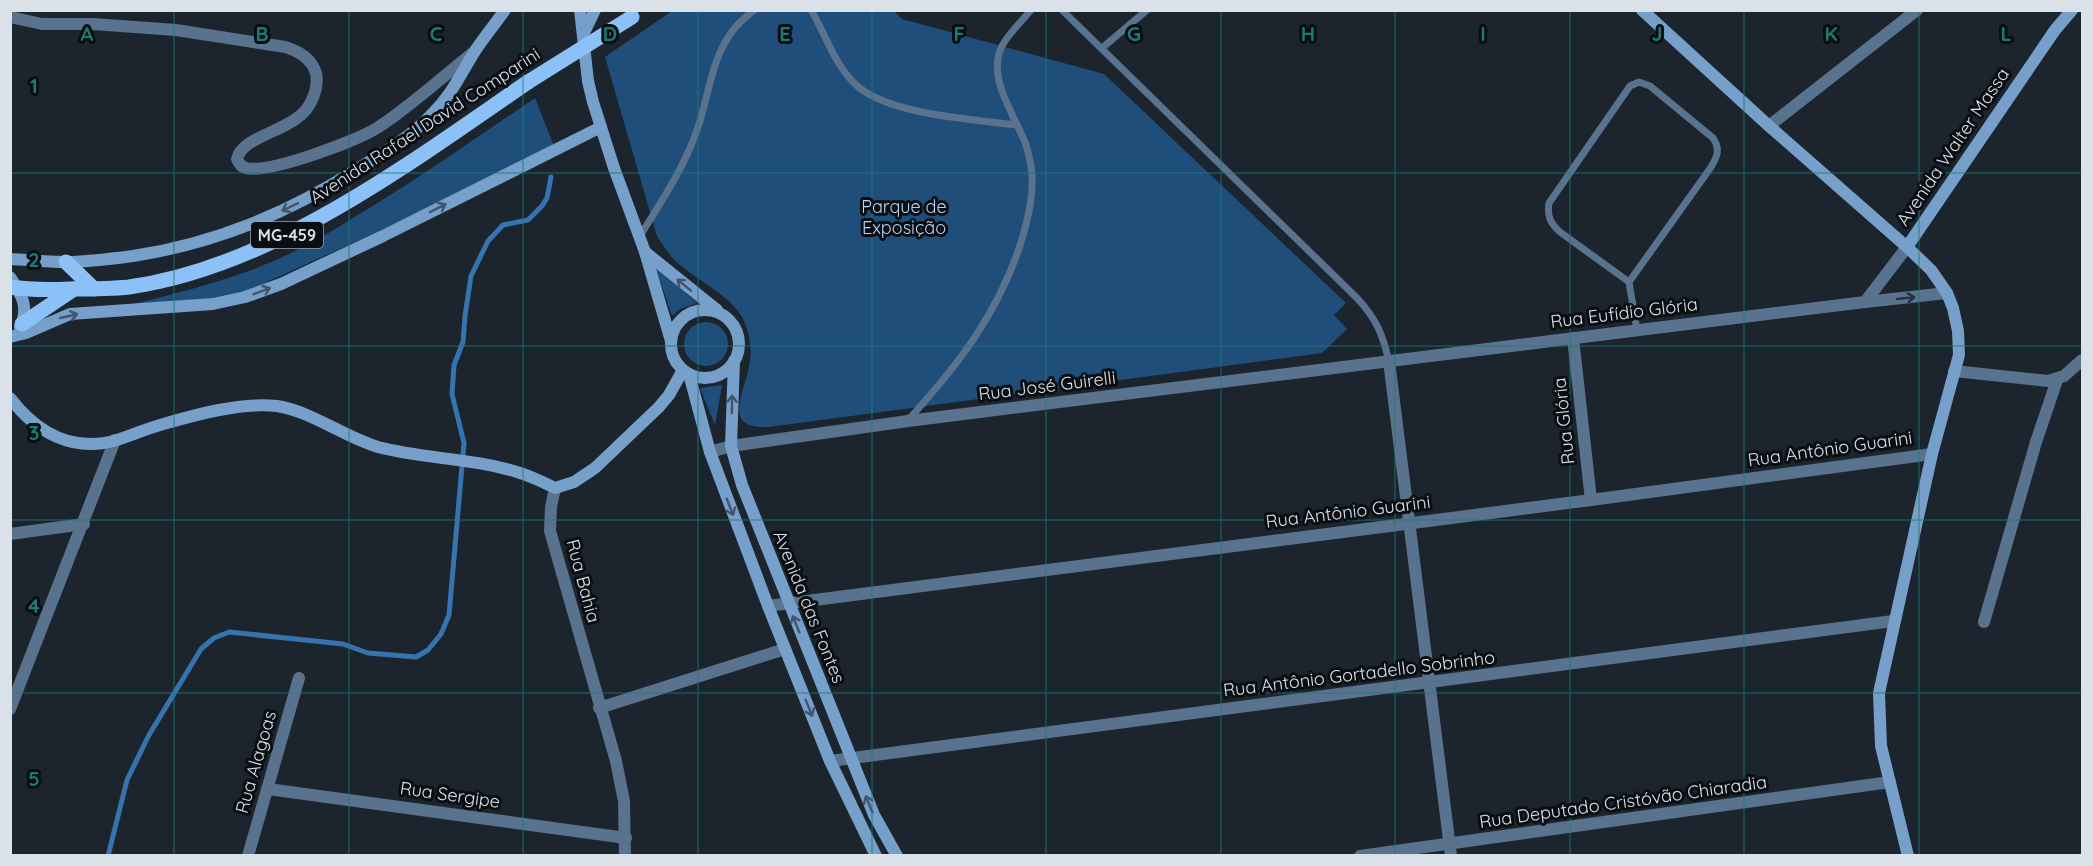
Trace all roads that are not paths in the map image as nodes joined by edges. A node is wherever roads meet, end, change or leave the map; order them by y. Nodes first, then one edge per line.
1 (505, 10) edge
2 (580, 10) edge
3 (595, 10) edge
4 (754, 10) edge
5 (811, 10) edge
6 (1062, 10) edge
7 (1146, 10) edge
8 (1917, 10) edge
9 (2072, 10) edge
10 (1030, 11) edge
11 (1649, 12) edge
12 (636, 14) edge
13 (10, 17) edge
14 (583, 36) junction
15 (1102, 48) junction
16 (475, 51) junction
17 (1017, 125) junction
18 (1769, 126) junction
19 (601, 127) junction
20 (640, 236) junction
21 (1907, 247) junction
22 (645, 252) junction
23 (10, 259) edge
24 (66, 262) junction
25 (1629, 282) junction
26 (13, 284) edge
27 (75, 289) junction
28 (94, 289) junction
29 (1947, 293) junction
30 (1865, 302) junction
31 (725, 316) junction
32 (1637, 330) junction
33 (14, 335) edge
34 (1573, 338) junction
35 (671, 341) junction
36 (2082, 360) edge
37 (734, 361) junction
38 (1389, 362) junction
39 (686, 371) junction
40 (1954, 371) junction
41 (2057, 380) junction
42 (10, 398) edge
43 (908, 421) junction
44 (115, 441) junction
45 (731, 446) junction
46 (710, 452) junction
47 (1932, 454) junction
48 (555, 488) junction
49 (1591, 500) junction
50 (1409, 522) junction
51 (84, 524) junction
52 (10, 534) edge
53 (788, 603) junction
54 (768, 606) junction
55 (1893, 621) junction
56 (1984, 622) dead end
57 (785, 649) junction
58 (299, 678) dead end
59 (1429, 683) junction
60 (599, 708) junction
61 (10, 709) edge
62 (850, 759) junction
63 (830, 761) junction
64 (1890, 783) junction
65 (268, 789) junction
66 (626, 838) junction
67 (1450, 850) edge
68 (248, 855) edge
69 (625, 855) edge
70 (876, 855) edge
71 (897, 855) edge
72 (1360, 855) edge
73 (1908, 855) edge

1 - 16 main road
2 - 14 main road, Avenida das Fontes
3 - 14 main road
4 - 20 lane
5 - 17 lane
6 - 15 lane
7 - 15 lane
8 - 18 street
9 - 21 main road, Avenida Walter Massa
10 - 17 lane
11 - 18 main road
12 - 28 main road, Avenida Rafael David Comparini / MG-459, bridge
13 - 16 street
14 - 19 main road, Avenida das Fontes
15 - 38 lane
16 -> 24 main road
17 - 43 lane
18 - 21 main road
19 - 20 main road, Avenida das Fontes
33 -> 19 main road
20 - 22 main road, Avenida das Fontes
21 - 29 main road
21 - 30 street
31 -> 22 main road, Avenida das Fontes
22 - 35 main road, Avenida das Fontes
23 - 24 main road
24 - 28 main road
25 - 25 lane
25 - 32 lane
26 - 27 main road, Avenida Rafael David Comparini / MG-459
26 - 33 main road
27 - 28 main road, Avenida Rafael David Comparini / MG-459
27 - 33 main road
30 -> 29 street, Rua Eufídio Glória
29 - 40 main road
30 - 32 street, Rua Eufídio Glória
31 - 35 main road
31 - 37 main road, Avenida das Fontes
32 - 34 street, Rua Eufídio Glória
34 - 38 street, Rua Eufídio Glória
34 - 49 street, Rua Glória
35 - 39 main road, Avenida das Fontes
36 - 41 street
37 - 39 main road
45 -> 37 main road, Avenida das Fontes
38 - 43 street, Rua José Guirelli
38 - 50 street
39 - 46 main road, Avenida das Fontes
39 - 48 main road
40 - 41 street
40 - 47 main road
41 - 56 street
42 - 44 main road
43 - 45 street, Rua José Guirelli
44 - 48 main road
44 - 51 street
45 - 46 street, Rua José Guirelli
45 - 53 main road, Avenida das Fontes
46 -> 54 main road, Avenida das Fontes
47 - 49 street, Rua Antônio Guarini
47 - 55 main road
48 - 60 street, Rua Bahia
49 - 50 street, Rua Antônio Guarini
50 - 53 street, Rua Antônio Guarini
50 - 59 street
51 - 52 street
51 - 61 street
53 - 54 street, Rua Antônio Guarini
62 -> 53 main road, Avenida das Fontes
54 - 57 main road, Avenida das Fontes
55 - 59 street, Rua Antônio Gortadello Sobrinho
55 - 64 main road
57 - 60 street
57 -> 63 main road, Avenida das Fontes
58 - 65 street, Rua Alagoas
59 - 62 street, Rua Antônio Gortadello Sobrinho
59 - 67 street
60 - 66 street, Rua Bahia
62 - 63 street, Rua Antônio Gortadello Sobrinho
71 -> 62 main road, Avenida das Fontes
63 - 70 main road, Avenida das Fontes
64 - 67 street, Rua Deputado Cristóvão Chiaradia
64 - 73 main road
65 - 66 street, Rua Sergipe
65 - 68 street, Rua Alagoas
66 - 69 street, Rua Bahia
67 - 72 street, Rua Deputado Cristóvão Chiaradia

